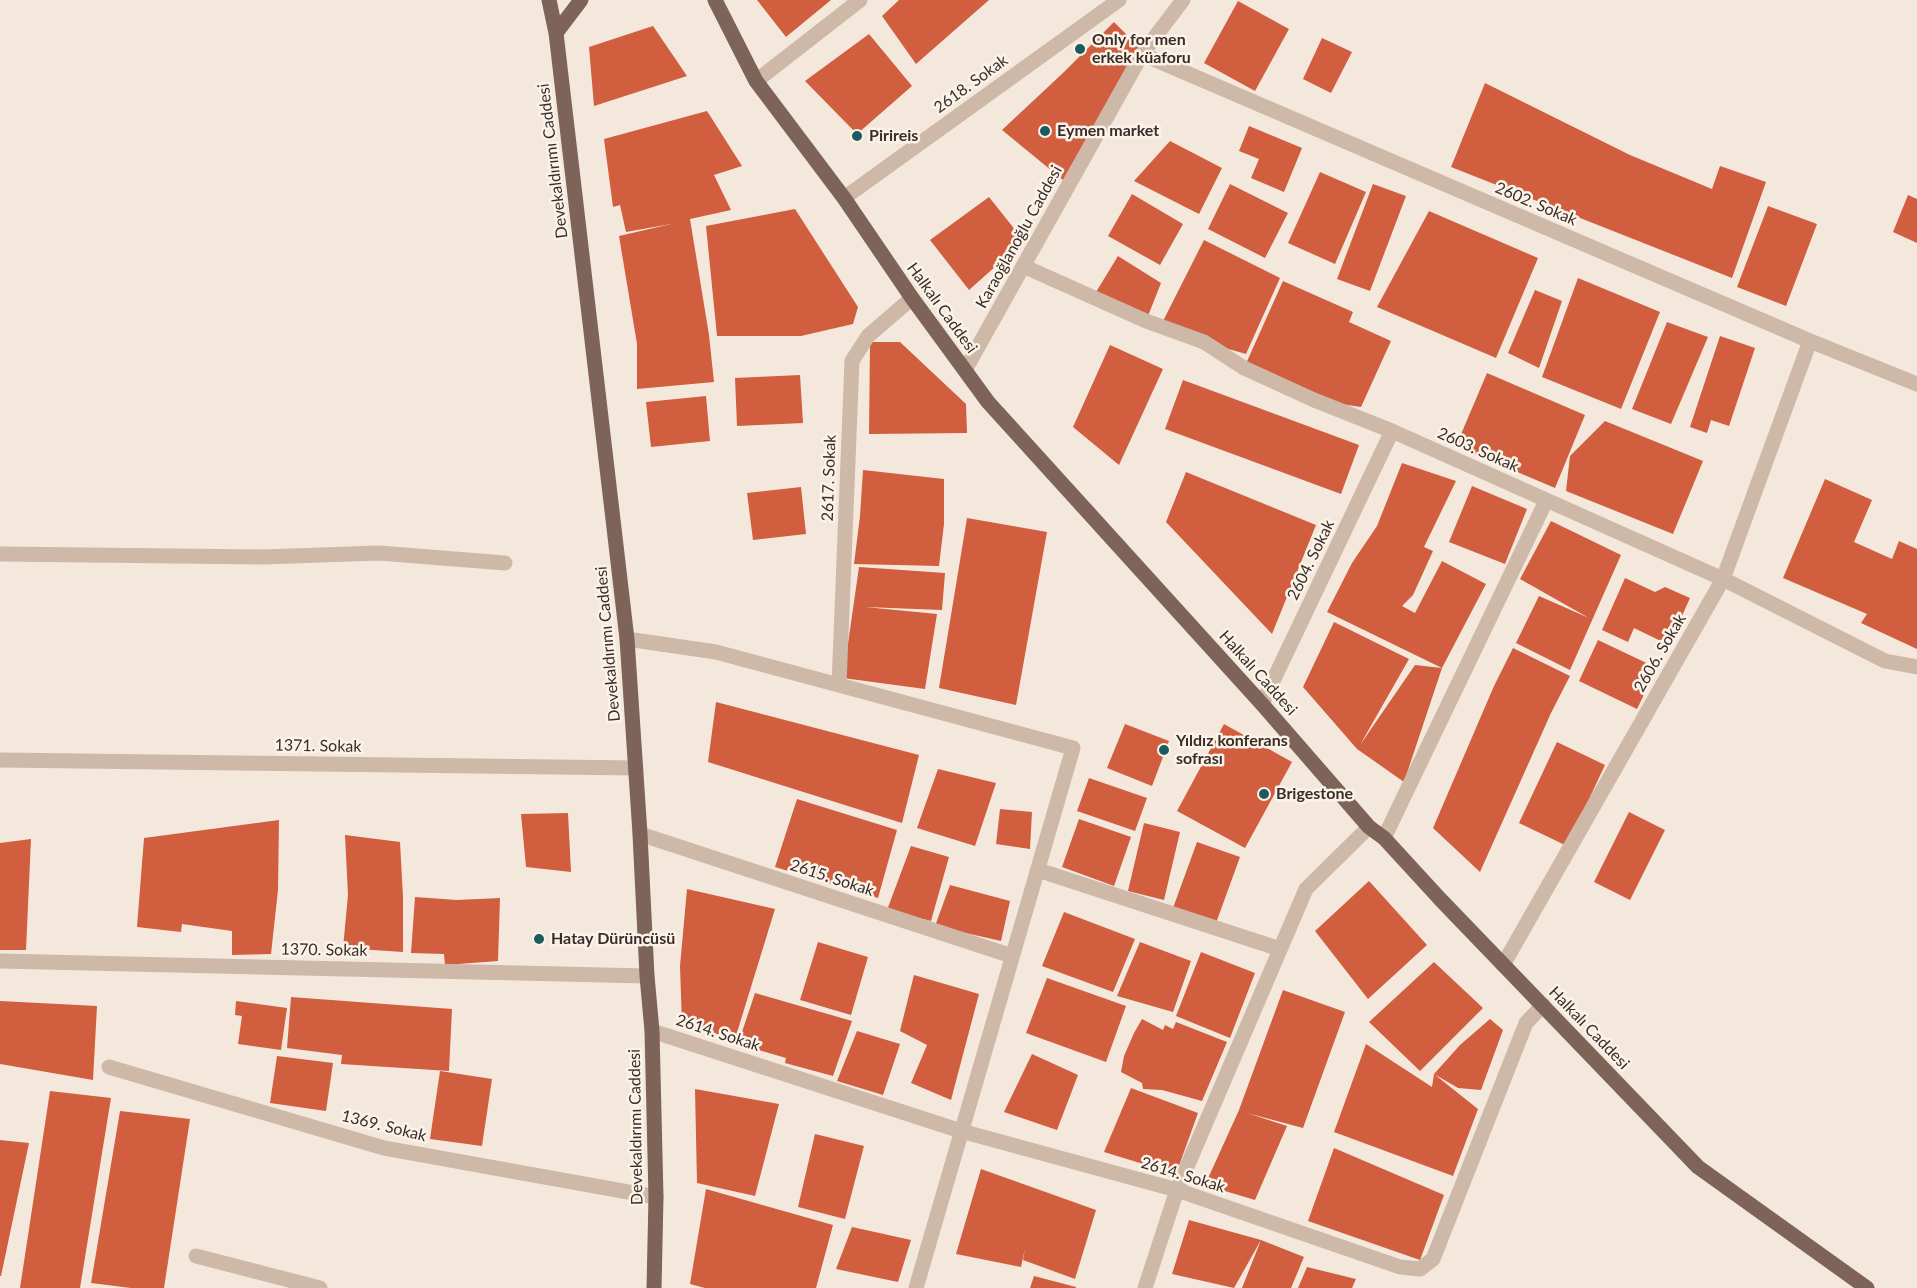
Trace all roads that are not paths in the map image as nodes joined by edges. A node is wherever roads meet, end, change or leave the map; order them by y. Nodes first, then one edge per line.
1 (549, 0) edge
2 (580, 0) edge
3 (715, 0) edge
4 (860, 0) edge
5 (1119, 0) edge
6 (1183, 0) edge
7 (556, 33) junction
8 (1142, 54) junction
9 (756, 81) junction
10 (844, 198) junction
11 (1023, 266) junction
12 (912, 298) junction
13 (1810, 341) junction
14 (964, 370) junction
15 (1917, 384) edge
16 (1392, 432) junction
17 (1546, 501) junction
18 (0, 554) edge
19 (506, 563) dead end
20 (1723, 579) junction
21 (627, 639) junction
22 (1917, 667) edge
23 (839, 684) junction
24 (1262, 704) junction
25 (0, 760) edge
26 (636, 768) junction
27 (1369, 827) junction
28 (640, 834) junction
29 (1384, 838) junction
30 (1038, 870) junction
31 (1280, 949) junction
32 (1012, 956) junction
33 (0, 961) edge
34 (1503, 965) junction
35 (647, 976) junction
36 (1543, 1005) junction
37 (652, 1031) junction
38 (109, 1067) dead end
39 (961, 1131) junction
40 (1177, 1190) junction
41 (656, 1197) junction
42 (196, 1256) dead end
43 (320, 1288) edge
44 (654, 1288) edge
45 (916, 1288) edge
46 (1144, 1288) edge
47 (1867, 1288) edge

1 - 7 main road, Devekaldırımı Caddesi
2 - 7 main road
3 - 9 main road, Halkalı Caddesi
4 - 9 street
5 - 10 street, 2618. Sokak
6 - 8 street, Karaoğlanoğlu Caddesi
7 - 21 main road, Devekaldırımı Caddesi
8 - 11 street, Karaoğlanoğlu Caddesi
8 - 13 street, 2602. Sokak
9 - 10 main road, Halkalı Caddesi
10 - 12 main road, Halkalı Caddesi
11 - 14 street, Karaoğlanoğlu Caddesi
11 - 16 street, 2603. Sokak
12 - 14 main road, Halkalı Caddesi
12 - 23 street, 2617. Sokak
13 - 15 street, 2602. Sokak
13 - 20 street, 2606. Sokak
14 - 24 main road, Halkalı Caddesi
16 - 17 street, 2603. Sokak
16 - 24 street, 2604. Sokak
17 - 20 street, 2603. Sokak
17 - 29 street
18 - 19 street
20 - 22 street, 2603. Sokak
20 - 34 street, 2606. Sokak
21 - 23 street
21 - 26 main road, Devekaldırımı Caddesi
23 - 30 street
24 - 27 main road, Halkalı Caddesi
25 - 26 street, 1371. Sokak
26 - 28 main road, Devekaldırımı Caddesi
27 - 29 main road, Halkalı Caddesi
27 - 31 street
28 - 32 street, 2615. Sokak
28 - 35 main road, Devekaldırımı Caddesi
29 - 34 main road, Halkalı Caddesi
30 - 31 street
30 - 32 street
31 - 40 street
32 - 39 street
33 - 35 street, 1370. Sokak
34 - 36 main road, Halkalı Caddesi
35 - 37 main road, Devekaldırımı Caddesi
36 - 40 street, 2614. Sokak
36 - 47 main road, Halkalı Caddesi
37 - 39 street, 2614. Sokak
37 - 41 main road, Devekaldırımı Caddesi
38 - 41 street, 1369. Sokak
39 - 40 street, 2614. Sokak
39 - 45 street
40 - 46 street
41 - 44 main road, Devekaldırımı Caddesi
42 - 43 street

